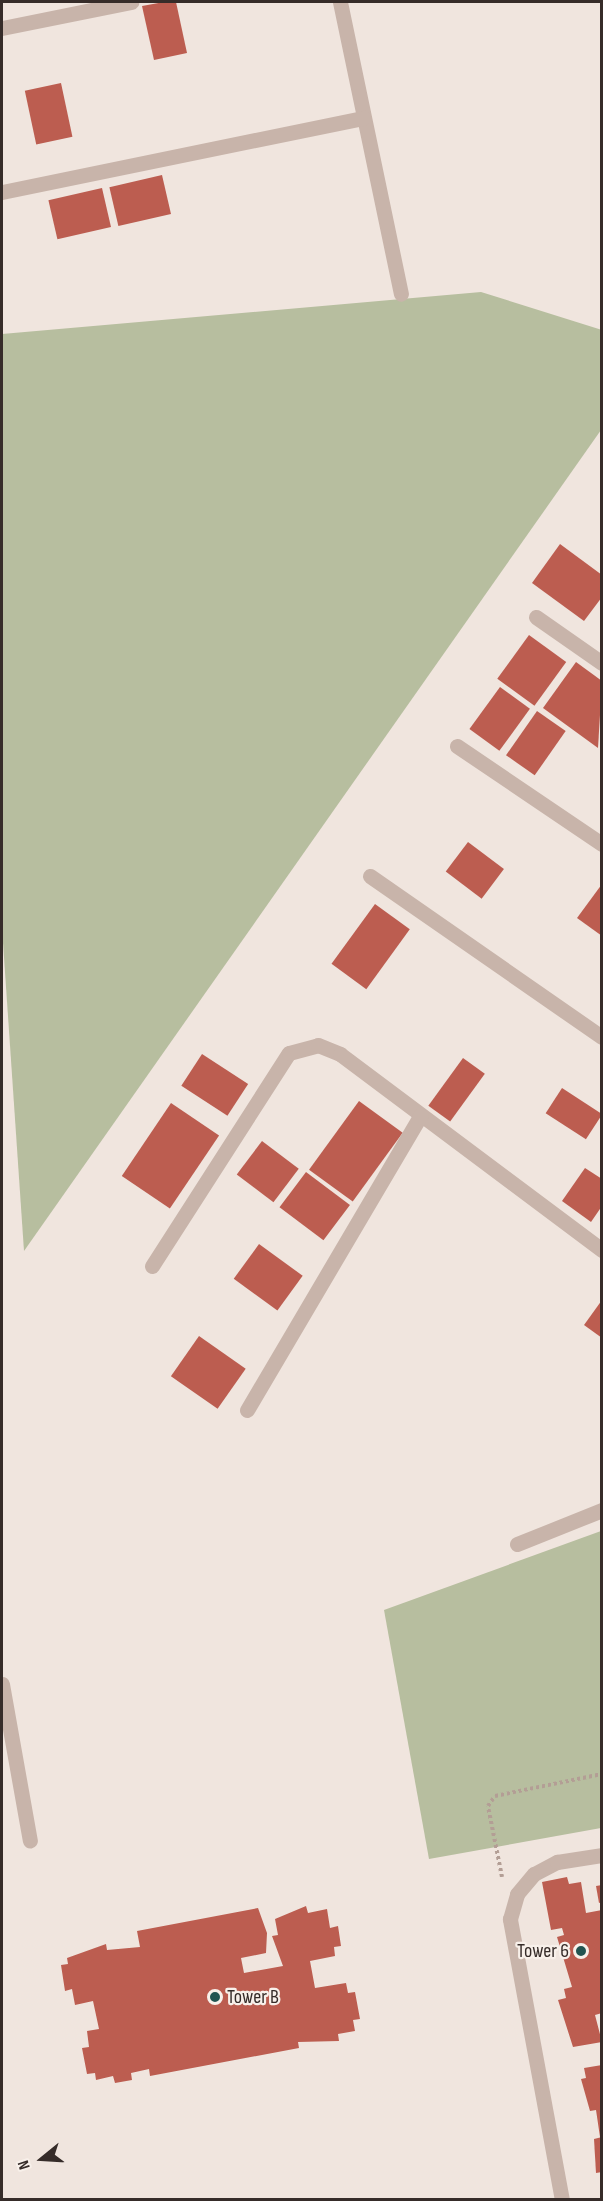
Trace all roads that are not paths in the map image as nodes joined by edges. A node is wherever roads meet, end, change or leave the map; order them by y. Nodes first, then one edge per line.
1 (131, 2) edge
2 (340, 2) edge
3 (2, 28) edge
4 (364, 118) junction
5 (2, 192) edge
6 (401, 294) dead end
7 (536, 617) dead end
8 (602, 663) edge
9 (457, 746) dead end
10 (602, 844) edge
11 (370, 876) dead end
12 (602, 1037) edge
13 (421, 1115) junction
14 (602, 1250) edge
15 (152, 1266) dead end
16 (246, 1410) dead end
17 (602, 1510) edge
18 (517, 1544) dead end
19 (2, 1684) edge
20 (9, 1770) edge
21 (30, 1841) dead end
22 (602, 1855) edge
23 (562, 2199) edge

1 - 3 street
2 - 4 street
4 - 5 street
4 - 6 street
7 - 8 street
9 - 10 street
11 - 12 street
13 - 14 street
13 - 15 street
13 - 16 street
17 - 18 street
19 - 20 street
20 - 21 street
22 - 23 street

